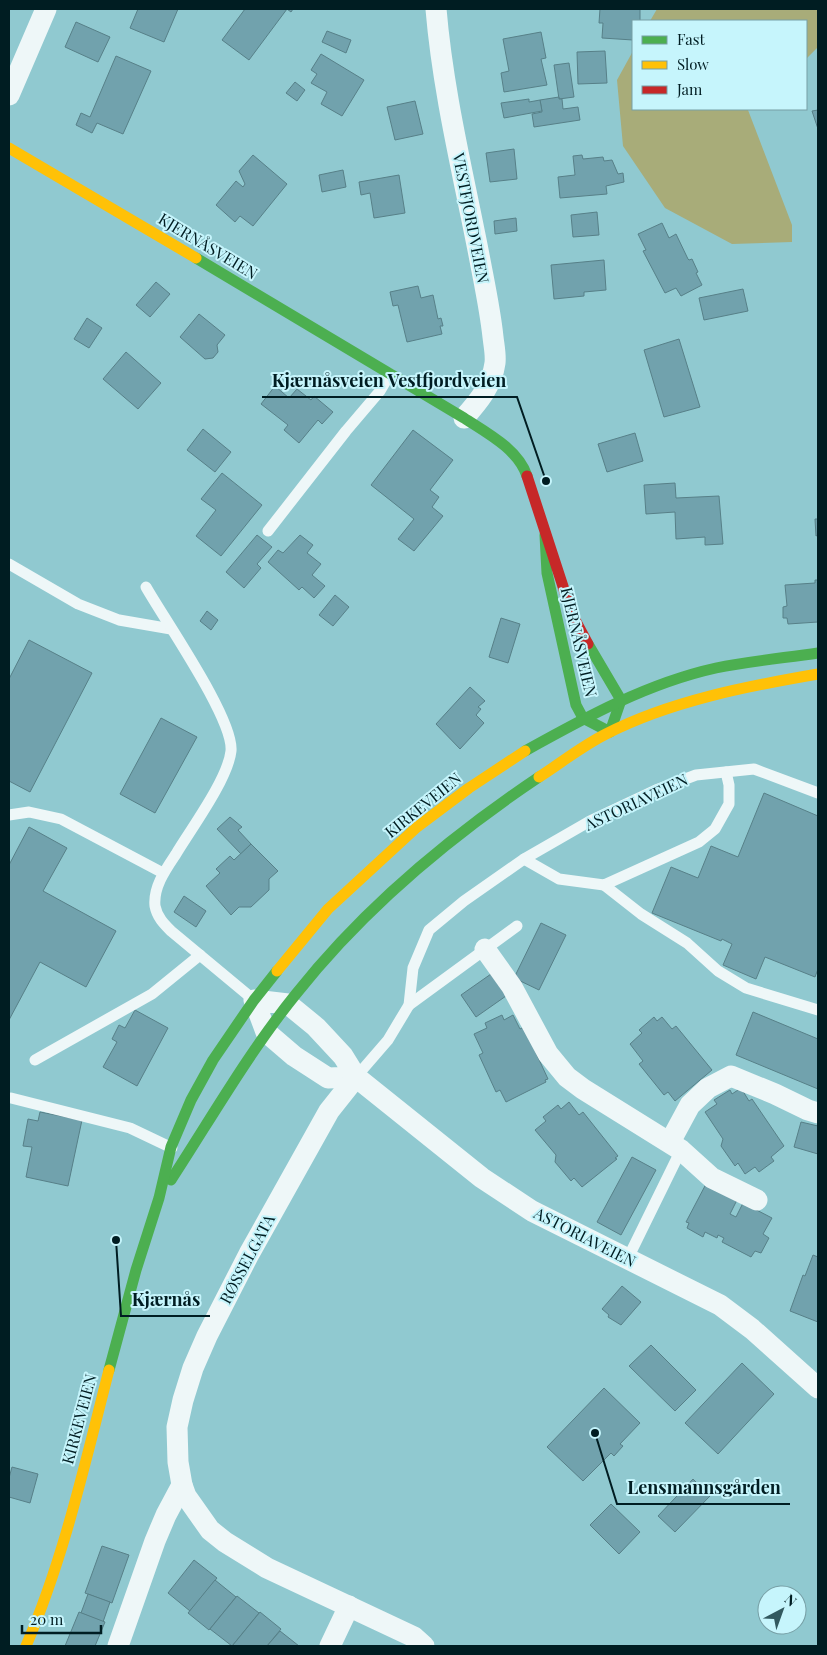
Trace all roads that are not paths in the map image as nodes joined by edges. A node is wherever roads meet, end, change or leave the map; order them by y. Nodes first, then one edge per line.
1 (46, 9) edge
2 (436, 9) edge
3 (9, 95) edge
4 (9, 148) edge
5 (390, 374) junction
6 (464, 418) junction
7 (268, 531) dead end
8 (545, 535) junction
9 (9, 564) edge
10 (146, 587) dead end
11 (171, 630) junction
12 (818, 653) edge
13 (818, 674) edge
14 (621, 700) junction
15 (583, 718) junction
16 (610, 732) junction
17 (726, 772) junction
18 (818, 793) edge
19 (9, 814) edge
20 (524, 859) junction
21 (163, 873) junction
22 (604, 885) junction
23 (517, 926) dead end
24 (485, 949) junction
25 (200, 955) junction
26 (254, 1000) junction
27 (288, 1004) junction
28 (409, 1005) junction
29 (818, 1010) edge
30 (266, 1032) junction
31 (35, 1060) dead end
32 (356, 1077) junction
33 (11, 1098) dead end
34 (818, 1113) edge
35 (675, 1146) junction
36 (171, 1147) junction
37 (187, 1156) junction
38 (159, 1198) junction
39 (757, 1200) dead end
40 (628, 1258) junction
41 (818, 1388) edge
42 (182, 1485) junction
43 (349, 1606) junction
44 (26, 1646) edge
45 (118, 1646) edge
46 (330, 1646) edge
47 (424, 1646) edge

1 - 3 street
2 - 6 street, VESTFJORDVEIEN
4 - 5 main road, KJERNÅSVEIEN
5 - 6 main road, KJERNÅSVEIEN
5 - 7 lane
6 - 8 main road, KJERNÅSVEIEN
8 - 14 main road, KJERNÅSVEIEN
8 - 15 main road, KJERNÅSVEIEN
9 - 11 lane
10 - 11 lane
11 - 21 lane
12 - 14 main road, KIRKEVEIEN
13 - 16 main road, KIRKEVEIEN
14 - 15 main road, KIRKEVEIEN
14 - 16 main road, KJERNÅSVEIEN
15 - 16 main road, KJERNÅSVEIEN
15 - 26 main road, KIRKEVEIEN
16 - 27 main road, KIRKEVEIEN
17 - 18 lane, ASTORIAVEIEN
17 - 20 lane, ASTORIAVEIEN
17 - 22 lane
19 - 21 lane
20 - 22 lane
20 - 28 lane, ASTORIAVEIEN
21 - 25 lane
22 - 29 lane
23 - 24 lane
24 - 28 lane
24 - 35 street
25 - 26 lane
25 - 31 lane
26 - 27 street
26 - 30 street
26 - 36 main road, KIRKEVEIEN
27 - 30 main road, KIRKEVEIEN
27 - 32 street, ASTORIAVEIEN
28 - 32 lane, ASTORIAVEIEN
30 - 32 street
30 - 37 main road, KIRKEVEIEN
32 - 40 street, ASTORIAVEIEN
32 - 42 street, RØSSELGATA
33 - 36 lane
34 - 35 street
35 - 39 street
35 - 40 lane
36 - 37 lane
36 - 38 main road, KIRKEVEIEN
37 - 38 main road, KIRKEVEIEN
38 - 44 main road, KIRKEVEIEN
40 - 41 street, ASTORIAVEIEN
42 - 43 street, RØSSELGATA
42 - 45 street
43 - 46 street
43 - 47 street, RØSSELGATA

